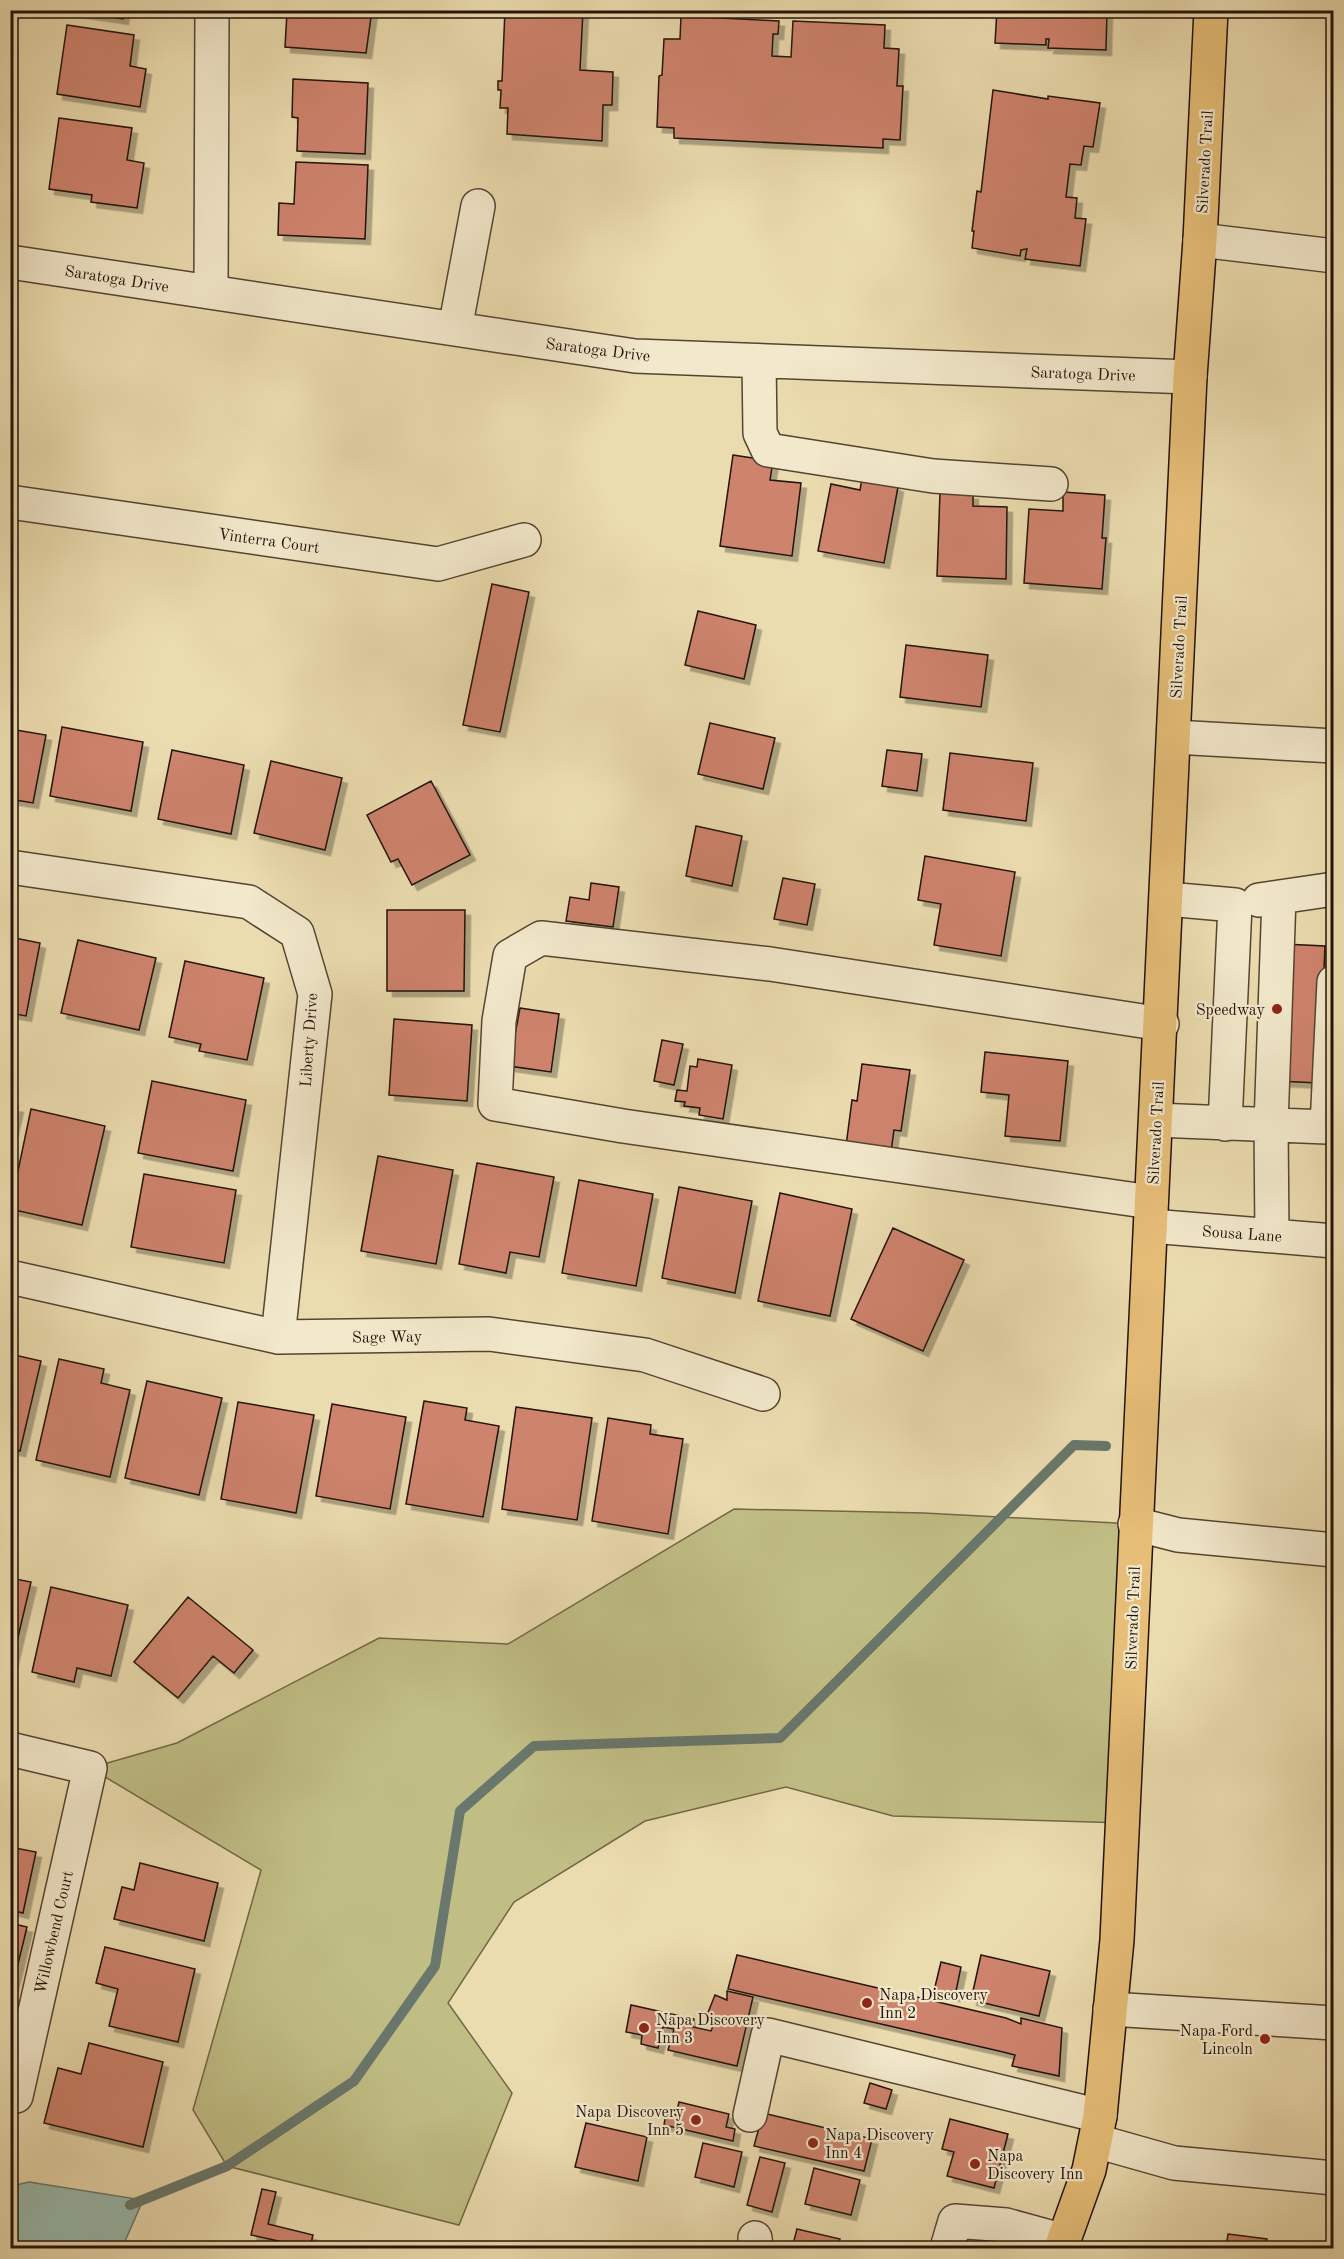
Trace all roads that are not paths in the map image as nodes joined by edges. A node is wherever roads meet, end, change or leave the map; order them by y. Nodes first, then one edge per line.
1 (212, 10) edge
2 (1210, 10) edge
3 (478, 206) dead end
4 (1200, 240) junction
5 (1334, 256) edge
6 (10, 262) edge
7 (211, 292) junction
8 (455, 329) junction
9 (759, 361) junction
10 (1190, 377) junction
11 (1051, 484) dead end
12 (10, 502) edge
13 (524, 540) dead end
14 (1174, 737) junction
15 (1334, 746) edge
16 (10, 867) edge
17 (1334, 889) edge
18 (1167, 899) junction
19 (1257, 901) junction
20 (1334, 982) edge
21 (1162, 1024) junction
22 (1156, 1120) junction
23 (1248, 1124) junction
24 (1151, 1214) junction
25 (1272, 1235) junction
26 (1334, 1241) edge
27 (10, 1277) edge
28 (278, 1337) junction
29 (763, 1394) dead end
30 (1135, 1524) junction
31 (1334, 1550) edge
32 (10, 1749) edge
33 (1110, 2009) junction
34 (1334, 2023) edge
35 (16, 2096) dead end
36 (750, 2115) dead end
37 (1098, 2129) junction
38 (1334, 2178) edge
39 (1062, 2245) edge
40 (947, 2248) edge

1 - 7 street
2 - 4 main road, Silverado Trail
3 - 8 street
4 - 5 street
4 - 10 main road, Silverado Trail
6 - 7 street, Saratoga Drive
7 - 8 street, Saratoga Drive
8 - 9 street, Saratoga Drive
9 - 10 street, Saratoga Drive
9 - 11 street
10 - 14 main road, Silverado Trail
12 - 13 street, Vinterra Court
14 - 15 street
14 - 18 main road, Silverado Trail
16 - 28 street, Liberty Drive
17 - 19 street
18 - 19 street
18 - 21 main road, Silverado Trail
19 - 23 street
19 - 23 street
20 - 23 street
21 - 22 main road, Silverado Trail
21 - 24 street, Sousa Lane
22 - 23 street
22 - 24 main road, Silverado Trail
23 - 25 street
24 - 25 street, Sousa Lane
24 - 30 main road, Silverado Trail
25 - 26 street, Sousa Lane
27 - 28 street, Sage Way
28 - 29 street, Sage Way
30 - 31 street
30 - 33 main road, Silverado Trail
32 - 35 street, Willowbend Court
33 - 34 street
33 - 37 main road, Silverado Trail
36 - 37 street
37 - 38 street
37 - 39 main road, Silverado Trail
39 - 40 street

